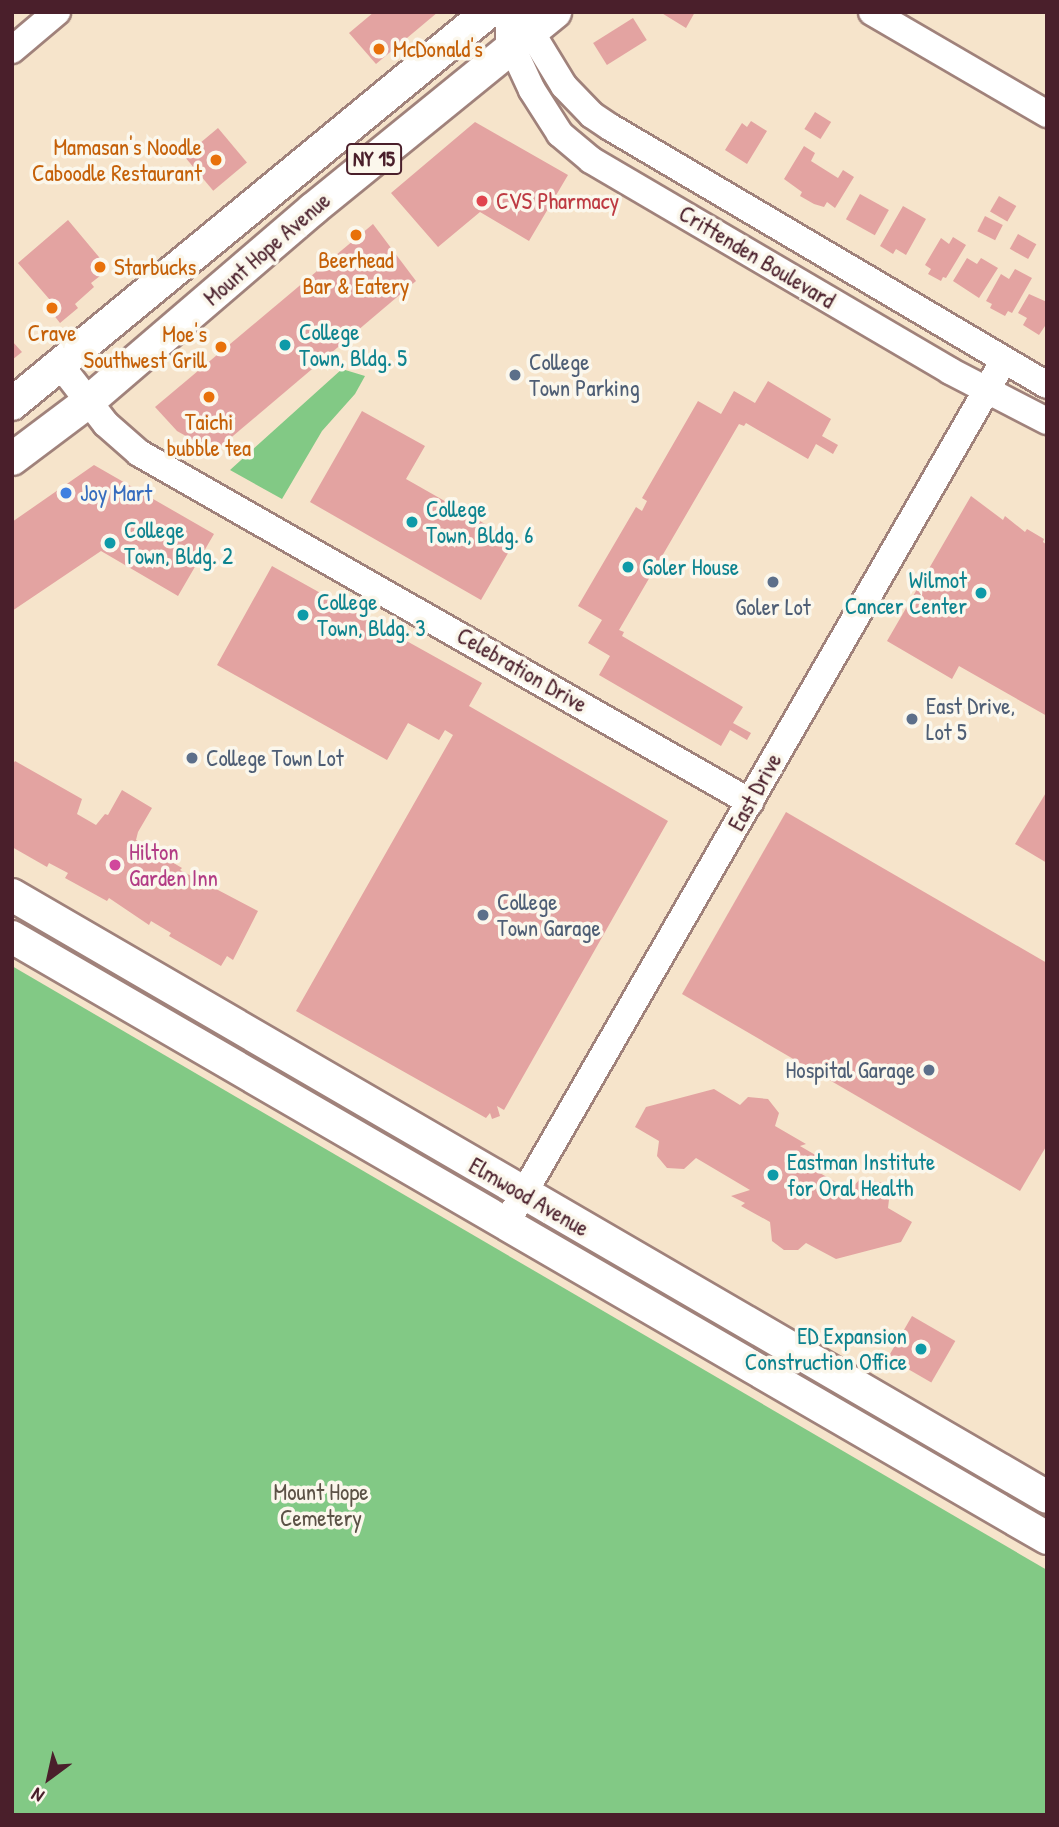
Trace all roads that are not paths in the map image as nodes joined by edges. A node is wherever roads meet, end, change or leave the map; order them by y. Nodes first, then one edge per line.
1 (57, 12) edge
2 (488, 12) edge
3 (872, 12) edge
4 (526, 23) edge
5 (12, 50) edge
6 (1047, 114) edge
7 (770, 222) junction
8 (751, 254) junction
9 (1004, 360) junction
10 (61, 366) junction
11 (1047, 385) edge
12 (986, 389) junction
13 (88, 402) junction
14 (12, 404) edge
15 (1047, 421) edge
16 (12, 459) edge
17 (750, 802) junction
18 (12, 895) edge
19 (12, 937) edge
20 (523, 1194) junction
21 (506, 1224) junction
22 (1047, 1497) edge
23 (1047, 1538) edge

1 - 5 street
2 - 10 main road, Mount Hope Avenue / NY 15
3 - 6 street
4 - 7 street, Crittenden Boulevard
4 - 8 street, Crittenden Boulevard
4 - 13 main road, Mount Hope Avenue / NY 15
7 - 8 street
7 - 9 street, Crittenden Boulevard
8 - 12 street, Crittenden Boulevard
9 - 11 street, Crittenden Boulevard
9 - 12 street, East Drive
10 - 13 street, Celebration Drive
10 - 14 main road, Mount Hope Avenue / NY 15
12 - 15 street, Crittenden Boulevard
12 - 17 street, East Drive
13 - 16 main road, Mount Hope Avenue / NY 15
13 - 17 street, Celebration Drive
17 - 20 street, East Drive
18 - 20 main road, Elmwood Avenue
19 - 21 main road, Elmwood Avenue
20 - 21 street, East Drive
20 - 22 main road, Elmwood Avenue
21 - 23 main road, Elmwood Avenue

